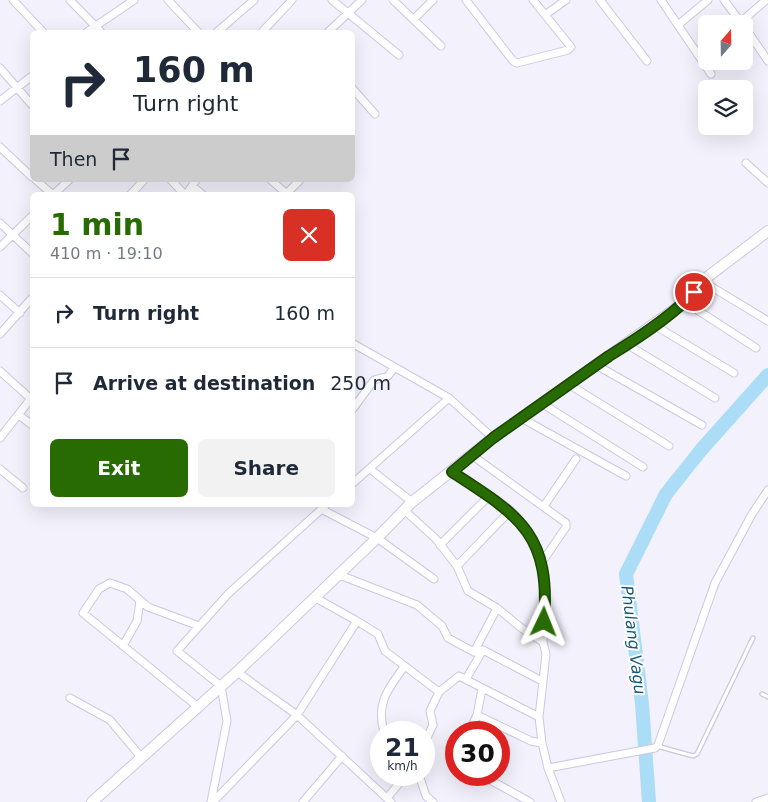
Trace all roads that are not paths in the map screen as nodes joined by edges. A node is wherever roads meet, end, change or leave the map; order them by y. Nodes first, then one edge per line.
1 (13, 0) edge
2 (70, 0) edge
3 (134, 0) edge
4 (168, 0) edge
5 (292, 0) edge
6 (332, 0) edge
7 (362, 0) edge
8 (393, 0) edge
9 (434, 0) edge
10 (466, 0) edge
11 (533, 0) edge
12 (566, 0) edge
13 (600, 0) edge
14 (661, 0) edge
15 (708, 0) edge
16 (724, 0) edge
17 (766, 0) edge
18 (249, 2) edge
19 (347, 13) junction
20 (545, 15) junction
21 (735, 15) edge
22 (751, 15) edge
23 (414, 19) junction
24 (678, 25) junction
25 (95, 26) junction
26 (41, 30) edge
27 (90, 30) edge
28 (99, 30) edge
29 (196, 30) edge
30 (219, 30) edge
31 (264, 30) edge
32 (330, 30) edge
33 (753, 40) edge
34 (441, 46) dead end
35 (399, 55) dead end
36 (647, 61) dead end
37 (768, 62) edge
38 (0, 68) edge
39 (711, 74) dead end
40 (30, 78) edge
41 (18, 88) junction
42 (355, 91) edge
43 (0, 101) edge
44 (30, 103) edge
45 (376, 114) dead end
46 (0, 147) edge
47 (746, 163) dead end
48 (30, 175) edge
49 (38, 182) edge
50 (67, 182) edge
51 (142, 182) edge
52 (173, 182) edge
53 (273, 182) edge
54 (298, 182) edge
55 (768, 183) edge
56 (50, 192) edge
57 (56, 192) edge
58 (133, 192) edge
59 (182, 192) edge
60 (284, 192) edge
61 (290, 192) edge
62 (30, 218) edge
63 (0, 223) edge
64 (768, 232) edge
65 (13, 235) junction
66 (0, 247) edge
67 (30, 251) edge
68 (702, 282) junction
69 (0, 295) edge
70 (30, 300) edge
71 (685, 302) junction
72 (20, 313) junction
73 (768, 321) edge
74 (654, 325) junction
75 (0, 334) edge
76 (355, 345) edge
77 (628, 345) junction
78 (756, 348) dead end
79 (596, 365) junction
80 (394, 368) junction
81 (0, 371) edge
82 (734, 373) dead end
83 (570, 385) junction
84 (30, 396) edge
85 (449, 398) junction
86 (715, 398) dead end
87 (30, 401) edge
88 (543, 404) junction
89 (355, 406) edge
90 (19, 415) junction
91 (523, 419) junction
92 (30, 423) edge
93 (702, 424) dead end
94 (0, 438) edge
95 (493, 438) junction
96 (669, 446) dead end
97 (473, 456) junction
98 (576, 459) dead end
99 (643, 468) dead end
100 (0, 469) edge
101 (370, 469) junction
102 (452, 472) junction
103 (626, 476) dead end
104 (355, 479) edge
105 (23, 488) dead end
106 (768, 490) edge
107 (489, 496) junction
108 (412, 502) junction
109 (544, 506) junction
110 (323, 507) edge
111 (404, 510) junction
112 (510, 511) junction
113 (378, 538) junction
114 (440, 545) junction
115 (540, 565) junction
116 (457, 566) junction
117 (337, 574) junction
118 (434, 579) dead end
119 (314, 597) junction
120 (140, 601) junction
121 (497, 608) junction
122 (357, 621) junction
123 (199, 626) junction
124 (753, 638) dead end
125 (542, 642) junction
126 (124, 644) junction
127 (483, 650) junction
128 (474, 652) junction
129 (404, 667) junction
130 (237, 672) junction
131 (466, 679) junction
132 (542, 681) junction
133 (221, 686) junction
134 (482, 689) junction
135 (439, 692) junction
136 (762, 694) dead end
137 (768, 697) edge
138 (70, 698) dead end
139 (198, 707) junction
140 (297, 715) junction
141 (477, 715) junction
142 (539, 717) junction
143 (381, 721) edge
144 (432, 721) edge
145 (474, 721) edge
146 (542, 744) junction
147 (657, 746) junction
148 (342, 756) junction
149 (141, 757) junction
150 (548, 768) junction
151 (399, 786) edge
152 (423, 786) edge
153 (501, 786) edge
154 (768, 798) edge
155 (389, 800) edge
156 (92, 802) edge
157 (212, 802) edge
158 (303, 802) edge
159 (433, 802) edge
160 (530, 802) edge
161 (561, 802) edge
162 (756, 802) edge

1 - 26 street
2 - 25 street
3 - 25 street
4 - 29 street
5 - 31 street
6 - 19 street
7 - 19 street
8 - 23 street
9 - 23 street
10 - 20 street
11 - 20 street
12 - 20 street
13 - 36 street
14 - 24 street
15 - 24 street
16 - 21 street
17 - 22 street
18 - 30 street
19 - 32 street
19 - 35 street
23 - 34 street
24 - 39 street
25 - 27 street
25 - 28 street
33 - 37 street
38 - 41 street
40 - 41 street
41 - 43 street
41 - 44 street
42 - 45 street
46 - 48 street
47 - 55 street
49 - 56 street
50 - 57 street
51 - 58 street
52 - 59 street
53 - 60 street
54 - 61 street
62 - 65 street
63 - 65 street
64 - 68 street
65 - 66 street
65 - 67 street
68 - 71 street
68 - 73 street
69 - 72 street
70 - 72 street
71 - 74 street
71 - 78 street
72 - 75 street
74 - 77 street
74 - 82 street
76 - 80 street
77 - 79 street
77 - 86 street
79 - 83 street
79 - 93 street
80 - 85 street
80 - 89 street
81 - 84 street
83 - 88 street
83 - 96 street
85 - 95 street
85 - 101 street
87 - 90 street
88 - 91 street
88 - 99 street
90 - 92 street
90 - 94 street
91 - 95 street
91 - 103 street
95 - 97 street
97 - 102 street
97 - 109 street
98 - 109 street
100 - 105 street
101 - 104 street
101 - 108 street
102 - 107 street
102 - 108 street
106 - 147 street
107 - 112 street
107 - 114 street
108 - 111 street
109 - 115 street
110 - 113 street
110 - 123 street
111 - 113 street
111 - 114 street
112 - 115 street
112 - 116 street
113 - 117 street
113 - 118 street
114 - 116 street
115 - 125 street
116 - 121 street
117 - 119 street
117 - 128 street
119 - 122 street
119 - 130 street
120 - 123 street
120 - 126 street
120 - 126 street
121 - 125 street
121 - 128 street
122 - 129 street
122 - 140 street
123 - 133 street
124 - 147 lane
125 - 132 street
126 - 139 street
127 - 128 street
127 - 131 street
127 - 132 street
129 - 135 street
129 - 143 street
130 - 133 street
130 - 140 street
131 - 134 street
131 - 135 street
132 - 142 street
133 - 139 street
133 - 157 street
134 - 141 street
134 - 142 street
135 - 144 street
136 - 137 lane
138 - 149 street
139 - 149 street
140 - 148 street
140 - 157 street
141 - 145 street
141 - 146 street
142 - 146 street
146 - 150 street
147 - 150 street
148 - 155 street
148 - 158 street
149 - 156 street
150 - 161 street
151 - 155 street
152 - 159 street
153 - 160 street
154 - 162 street

